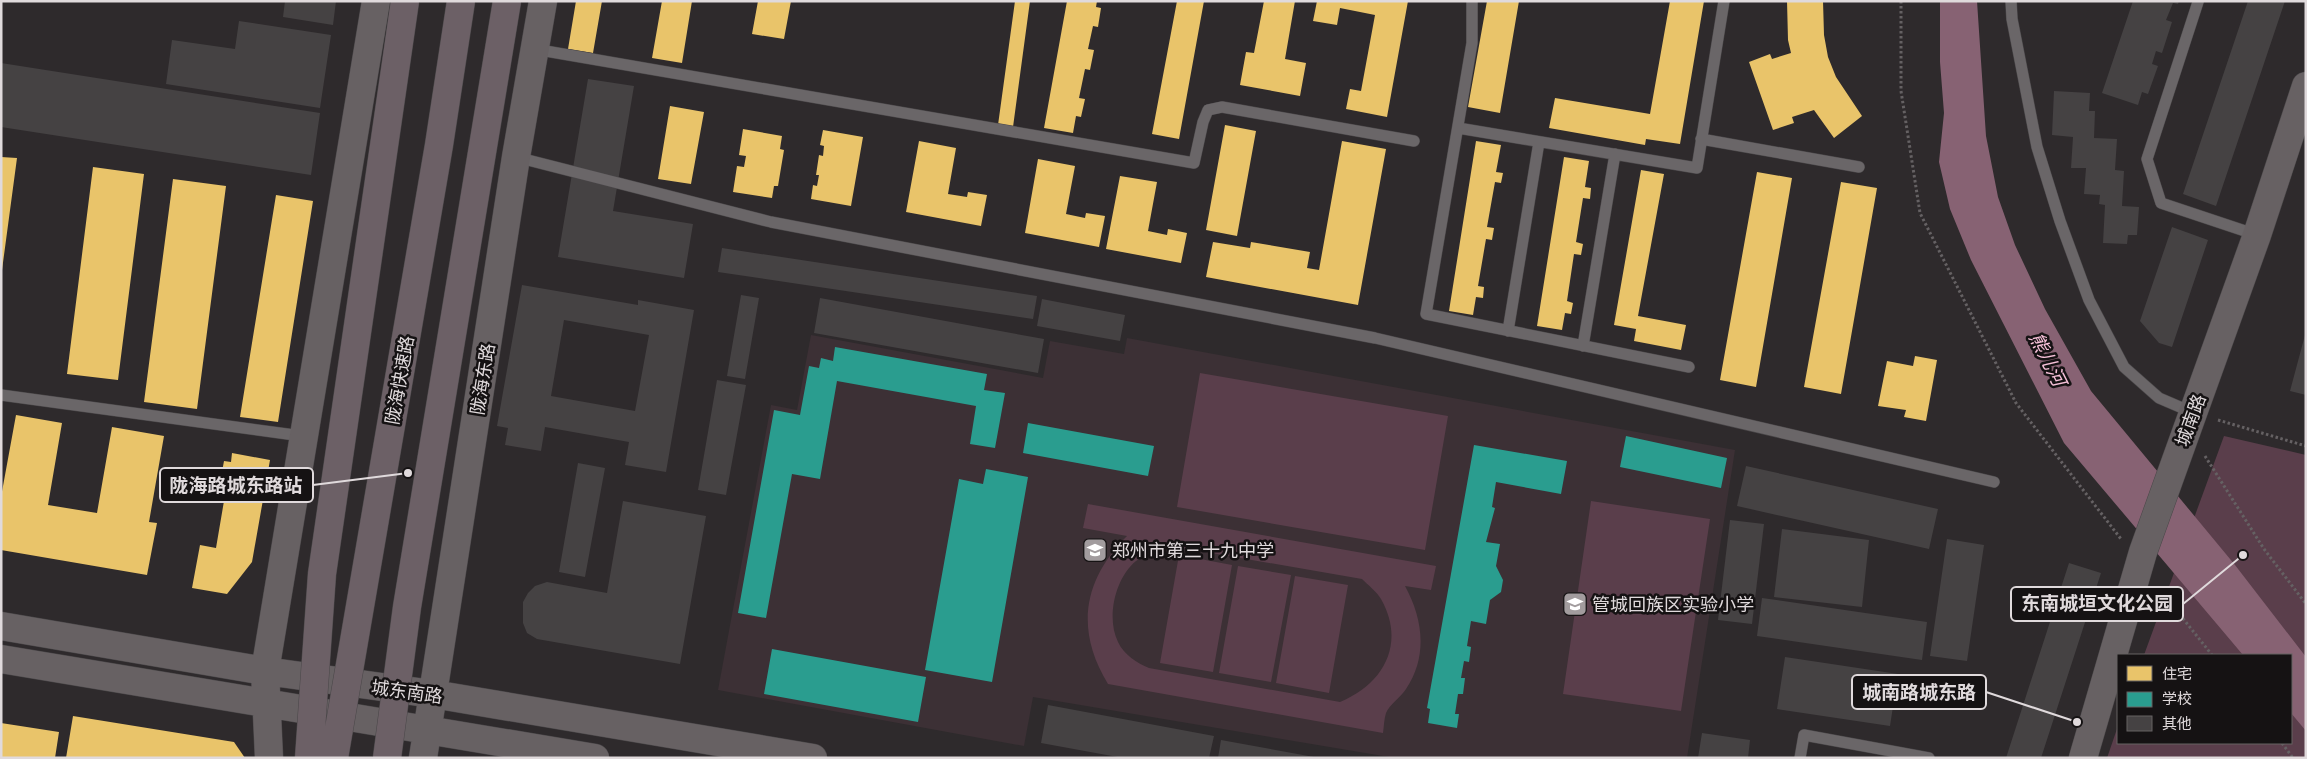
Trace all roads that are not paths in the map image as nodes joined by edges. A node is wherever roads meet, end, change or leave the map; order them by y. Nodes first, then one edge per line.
1 (376, 1) edge
2 (405, 1) edge
3 (461, 1) edge
4 (507, 1) edge
5 (543, 1) edge
6 (1472, 1) edge
7 (1724, 1) edge
8 (2011, 1) edge
9 (2198, 2) edge
10 (534, 50) junction
11 (2306, 86) edge
12 (1458, 128) junction
13 (1701, 138) junction
14 (1414, 141) dead end
15 (1539, 142) junction
16 (1615, 154) junction
17 (516, 157) junction
18 (1859, 168) dead end
19 (2257, 235) junction
20 (1508, 331) junction
21 (1583, 346) junction
22 (1689, 367) dead end
23 (1, 395) edge
24 (2190, 420) junction
25 (302, 436) junction
26 (1994, 482) dead end
27 (1, 626) edge
28 (1, 659) edge
29 (265, 671) junction
30 (433, 694) junction
31 (268, 703) junction
32 (426, 730) junction
33 (269, 758) edge
34 (309, 758) edge
35 (334, 758) edge
36 (386, 758) edge
37 (423, 758) edge
38 (595, 758) edge
39 (812, 758) edge
40 (1800, 758) edge
41 (1929, 758) edge
42 (2084, 758) edge

1 - 25 street
2 - 34 highway, bridge
3 - 35 highway, 陇海快速路, bridge
4 - 36 highway, bridge
5 - 10 street, 陇海东路
6 - 12 lane
7 - 13 lane
8 - 24 lane
9 - 19 lane
10 - 14 lane
10 - 17 street, 陇海东路
11 - 19 street, 城南路
12 - 15 lane
12 - 20 lane
13 - 16 lane
13 - 18 lane
15 - 16 lane
15 - 20 lane
16 - 21 lane
17 - 26 lane
17 - 30 street, 陇海东路
19 - 24 street, 城南路
20 - 21 lane
21 - 22 lane
23 - 25 lane
24 - 42 street, 城南路
25 - 29 street
27 - 29 street, 城东南路
28 - 31 street, 城东南路
29 - 30 street, 城东南路
29 - 31 street
30 - 32 street, 陇海东路
30 - 39 street, 城东南路
31 - 32 street, 城东南路
31 - 33 street
32 - 37 street, 陇海东路
32 - 38 street, 城东南路
40 - 41 lane

